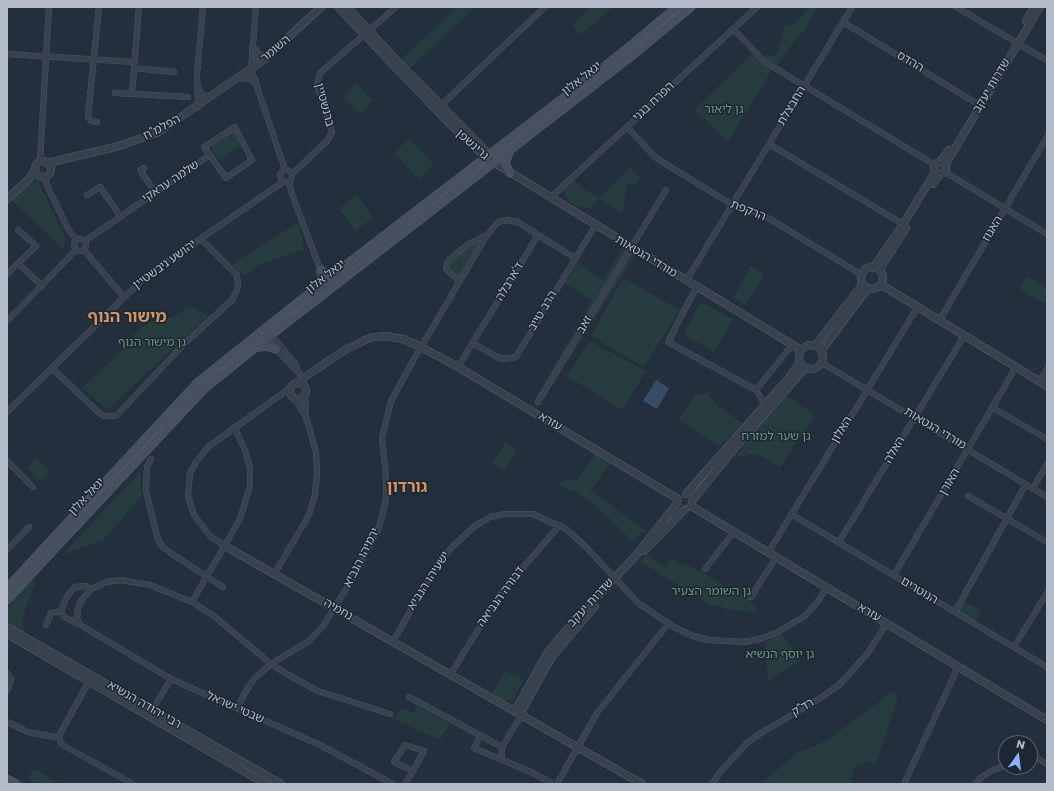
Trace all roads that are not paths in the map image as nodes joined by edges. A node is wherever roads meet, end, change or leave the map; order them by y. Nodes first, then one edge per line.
1 (49, 7) edge
2 (99, 7) edge
3 (139, 7) edge
4 (203, 7) edge
5 (256, 7) edge
6 (317, 7) edge
7 (321, 7) edge
8 (338, 7) edge
9 (347, 7) edge
10 (396, 7) edge
11 (545, 7) edge
12 (677, 7) edge
13 (691, 7) edge
14 (757, 7) edge
15 (852, 7) edge
16 (956, 7) edge
17 (1034, 7) edge
18 (1040, 7) edge
19 (843, 22) junction
20 (300, 28) junction
21 (733, 29) junction
22 (367, 32) junction
23 (1016, 42) junction
24 (252, 48) junction
25 (7, 54) edge
26 (45, 56) junction
27 (266, 58) junction
28 (93, 59) junction
29 (1047, 60) edge
30 (134, 65) junction
31 (251, 69) junction
32 (174, 72) dead end
33 (240, 77) junction
34 (255, 81) junction
35 (197, 85) junction
36 (804, 86) junction
37 (115, 93) dead end
38 (132, 93) junction
39 (188, 97) dead end
40 (210, 98) junction
41 (976, 103) junction
42 (198, 107) junction
43 (438, 108) junction
44 (97, 122) dead end
45 (627, 127) junction
46 (1047, 137) edge
47 (769, 144) junction
48 (510, 150) junction
49 (210, 156) junction
50 (487, 156) junction
51 (492, 162) junction
52 (46, 165) junction
53 (144, 168) dead end
54 (940, 168) junction
55 (285, 170) junction
56 (40, 174) junction
57 (292, 174) junction
58 (510, 174) junction
59 (286, 182) junction
60 (666, 190) dead end
61 (155, 192) junction
62 (87, 195) dead end
63 (550, 198) junction
64 (7, 199) edge
65 (731, 204) junction
66 (1005, 209) junction
67 (120, 217) junction
68 (903, 224) junction
69 (595, 226) junction
70 (18, 230) dead end
71 (1047, 234) edge
72 (487, 235) junction
73 (538, 235) junction
74 (76, 239) junction
75 (201, 239) junction
76 (85, 241) junction
77 (632, 248) junction
78 (76, 250) junction
79 (84, 250) junction
80 (575, 258) junction
81 (18, 263) junction
82 (319, 267) junction
83 (876, 269) junction
84 (7, 274) edge
85 (334, 274) junction
86 (863, 278) junction
87 (459, 281) junction
88 (686, 281) junction
89 (323, 282) junction
90 (882, 285) junction
91 (42, 286) junction
92 (696, 288) junction
93 (327, 291) junction
94 (124, 297) junction
95 (917, 308) junction
96 (7, 321) edge
97 (939, 321) junction
98 (264, 329) junction
99 (269, 336) junction
100 (964, 336) junction
101 (473, 343) junction
102 (792, 344) junction
103 (421, 347) junction
104 (254, 348) junction
105 (276, 349) junction
106 (818, 349) junction
107 (801, 350) junction
108 (800, 362) junction
109 (822, 362) junction
110 (458, 367) junction
111 (1016, 367) junction
112 (52, 368) junction
113 (805, 368) junction
114 (1047, 369) edge
115 (298, 372) junction
116 (300, 380) junction
117 (1040, 382) junction
118 (1047, 386) edge
119 (290, 388) junction
120 (867, 389) junction
121 (756, 390) junction
122 (305, 391) junction
123 (294, 398) junction
124 (538, 402) dead end
125 (765, 405) junction
126 (993, 408) junction
127 (7, 412) edge
128 (915, 418) junction
129 (306, 419) junction
130 (234, 427) junction
131 (1047, 439) edge
132 (969, 450) junction
133 (151, 459) dead end
134 (7, 461) edge
135 (1047, 464) edge
136 (1026, 484) junction
137 (33, 487) dead end
138 (1033, 488) junction
139 (686, 494) junction
140 (968, 496) dead end
141 (1047, 497) edge
142 (678, 501) junction
143 (689, 505) junction
144 (791, 514) junction
145 (1006, 518) junction
146 (560, 525) junction
147 (29, 527) dead end
148 (734, 532) junction
149 (839, 542) junction
150 (1047, 542) edge
151 (225, 546) junction
152 (7, 550) edge
153 (768, 553) junction
154 (776, 557) junction
155 (705, 569) dead end
156 (275, 573) junction
157 (894, 576) junction
158 (207, 577) junction
159 (615, 580) junction
160 (223, 587) dead end
161 (7, 588) edge
162 (826, 588) junction
163 (91, 589) junction
164 (1047, 593) edge
165 (751, 597) dead end
166 (7, 600) edge
167 (192, 602) junction
168 (335, 608) junction
169 (61, 611) junction
170 (955, 612) junction
171 (79, 624) junction
172 (668, 624) junction
173 (886, 624) junction
174 (46, 625) dead end
175 (7, 627) edge
176 (7, 634) edge
177 (393, 642) junction
178 (1014, 647) junction
179 (271, 664) junction
180 (958, 667) junction
181 (1047, 667) edge
182 (7, 673) edge
183 (450, 675) junction
184 (92, 678) junction
185 (171, 679) junction
186 (7, 691) edge
187 (409, 697) dead end
188 (237, 708) junction
189 (152, 710) junction
190 (519, 713) junction
191 (390, 714) dead end
192 (1047, 720) edge
193 (7, 722) edge
194 (480, 736) junction
195 (59, 738) junction
196 (576, 747) junction
197 (502, 748) junction
198 (502, 759) junction
199 (1038, 759) edge
200 (1047, 764) edge
201 (998, 768) edge
202 (412, 771) junction
203 (7, 779) edge
204 (550, 782) dead end
205 (16, 784) edge
206 (133, 784) edge
207 (266, 784) edge
208 (282, 784) edge
209 (393, 784) edge
210 (405, 784) edge
211 (557, 784) edge
212 (642, 784) edge
213 (712, 784) edge
214 (904, 784) edge
215 (976, 784) edge

1 - 26 street
2 - 28 street
3 - 30 street
4 - 35 street
5 - 24 street
6 - 20 street, השומר
7 - 20 street, השומר
8 - 22 street, גרינשפן
9 - 22 street, גרינשפן
10 - 22 street, ברנשטיין
11 - 43 street
12 - 50 main road, יגאל אלון
13 - 48 main road, יגאל אלון
14 - 21 street, הפרח בגני
15 - 19 street, החבצלת
16 - 23 street
17 - 23 street, שדרות יעקב
18 - 23 street, שדרות יעקב
19 - 36 street, החבצלת
19 - 41 street, ההדס
20 - 27 street, השומר
21 - 36 street
21 - 45 street, הפרח בגני
22 - 43 street, גרינשפן
22 - 57 street, ברנשטיין
23 - 29 street
23 - 41 street, שדרות יעקב
23 - 54 street, שדרות יעקב
24 - 27 street
24 - 31 street
25 - 26 street
26 - 28 street
26 - 52 street
27 - 31 street, השומר
28 - 30 street
28 - 44 street
30 - 32 street
30 - 38 street
31 - 33 street, הפלמ"ח
31 - 34 street
33 - 34 street
33 - 40 street, הפלמ"ח
34 - 55 street
35 - 40 street
35 - 42 street
36 - 47 street, החבצלת
36 - 54 street
37 - 38 street
38 - 39 street
40 - 42 street, הפלמ"ח
41 - 54 street, שדרות יעקב
42 - 52 street, הפלמ"ח
43 - 50 street, גרינשפן
45 - 63 street, הפרח בגני
45 - 65 street, הרקפת
46 - 66 street, האגוז
47 - 65 street, החבצלת
47 - 68 street
48 - 51 main road, יגאל אלון
48 - 58 main road
49 - 49 street, שלמה עראקי
49 - 61 street, שלמה עראקי
50 - 51 street, גרינשפן
50 - 85 main road, יגאל אלון
51 - 58 street, מורדי הגטאות
51 - 93 main road, יגאל אלון
52 - 56 street, הפלמ"ח
52 - 56 street, הפלמ"ח
53 - 61 street
54 - 66 street
54 - 68 street, שדרות יעקב
54 - 83 street, שדרות יעקב
55 - 57 street
55 - 59 street
56 - 64 street, הפלמ"ח
56 - 74 street
57 - 59 street
58 - 63 street, מורדי הגטאות
59 - 75 street, יהושע גיבשטיין
59 - 82 street
60 - 77 street, זאב
61 - 67 street, שלמה עראקי
62 - 67 street
63 - 69 street, מורדי הגטאות
65 - 86 street, הרקפת
65 - 88 street, החבצלת
66 - 71 street
66 - 97 street, האגוז
67 - 76 street, שלמה עראקי
68 - 83 street, שדרות יעקב
69 - 77 street, מורדי הגטאות
69 - 80 street, הרב טייב
70 - 81 street
72 - 73 street
72 - 87 street, ירמיהו הנביא
72 - 87 street
73 - 80 street
73 - 101 street, ד'ארבלה
74 - 76 street
74 - 78 street
75 - 94 street, יהושע גיבשטיין
75 - 112 street
76 - 79 street
77 - 88 street, מורדי הגטאות
77 - 124 street, זאב
78 - 79 street
78 - 91 street
79 - 94 street
80 - 101 street, הרב טייב
81 - 84 street
81 - 91 street
82 - 85 main road
82 - 89 street
83 - 86 street
83 - 90 street
85 - 89 main road, יגאל אלון
86 - 90 street
86 - 106 street
87 - 103 street, ירמיהו הנביא
88 - 92 street, מורדי הגטאות
89 - 93 street
89 - 98 main road, יגאל אלון
90 - 95 street
91 - 96 street
92 - 102 street, מורדי הגטאות
92 - 121 street
93 - 99 main road, יגאל אלון
94 - 112 street, יהושע גיבשטיין
95 - 97 street
95 - 120 street, האלון
97 - 100 street
98 - 99 street
98 - 161 main road, יגאל אלון
99 - 104 main road, יגאל אלון
99 - 105 street
99 - 115 street
100 - 111 street
100 - 128 street, האלה
101 - 110 street, ד'ארבלה
102 - 107 street, מורדי הגטאות
102 - 121 street
103 - 110 street, עזרא
103 - 116 street
103 - 168 street, ירמיהו הנביא
104 - 105 main road
104 - 166 main road, יגאל אלון
105 - 115 street
106 - 107 street
106 - 109 street
107 - 108 street
108 - 113 street
108 - 125 street
109 - 113 street
109 - 120 street, מורדי הגטאות
110 - 142 street, עזרא
111 - 117 street
111 - 126 street, האורן
112 - 127 street, יהושע גיבשטיין
113 - 143 street, שדרות יעקב
114 - 117 street
115 - 116 street
116 - 119 street
116 - 122 street
117 - 118 street
119 - 123 street
119 - 130 street, נחמיה
120 - 128 street, מורדי הגטאות
120 - 144 street, האלון
121 - 125 street
122 - 123 street
122 - 129 street
123 - 129 street
125 - 139 street
126 - 131 street
126 - 132 street, האורן
128 - 132 street, מורדי הגטאות
128 - 149 street, האלה
129 - 156 street
130 - 151 street
130 - 151 street, נחמיה
132 - 136 street, מורדי הגטאות
132 - 157 street, האורן
133 - 158 street
134 - 137 street
135 - 138 street
136 - 138 street, מורדי הגטאות
136 - 145 street
138 - 141 street, מורדי הגטאות
139 - 142 street
139 - 143 street
140 - 145 street
142 - 143 street, עזרא
142 - 159 street, שדרות יעקב
143 - 148 street, עזרא
143 - 159 street, שדרות יעקב
144 - 149 street, הנוטרים
144 - 153 street, האלון
145 - 150 street
145 - 170 street
146 - 159 street, ישעיהו הנביא
146 - 177 street, ישעיהו הנביא
146 - 183 street, דבורה הנביאה
147 - 152 street
148 - 153 street, עזרא
148 - 155 street
149 - 157 street, הנוטרים
151 - 156 street, נחמיה
151 - 158 street
153 - 154 street, עזרא
154 - 162 street, עזרא
154 - 165 street
156 - 168 street, נחמיה
157 - 170 street, הנוטרים
158 - 160 street
158 - 167 street
159 - 172 street, ישעיהו הנביא
159 - 190 street, שדרות יעקב
162 - 172 street, ישעיהו הנביא
162 - 173 street, עזרא
163 - 167 street
163 - 169 street
163 - 171 street
164 - 178 street
167 - 179 street
168 - 177 street, נחמיה
168 - 179 street, ירמיהו הנביא
169 - 171 street, שבטי ישראל
169 - 174 street
170 - 178 street, הנוטרים
171 - 185 street, שבטי ישראל
172 - 196 street
173 - 180 street, עזרא
173 - 213 street, רד"ק
175 - 184 street, רבי יהודה הנשיא
176 - 184 street, רבי יהודה הנשיא
177 - 183 street, נחמיה
178 - 181 street, הנוטרים
179 - 188 street, ירמיהו הנביא
179 - 191 street
180 - 192 street, עזרא
180 - 214 street
182 - 186 street
183 - 190 street, נחמיה
184 - 189 street, רבי יהודה הנשיא
184 - 195 street
184 - 207 street, רבי יהודה הנשיא
185 - 188 street, שבטי ישראל
185 - 189 street
187 - 194 street
188 - 209 street, שבטי ישראל
189 - 208 street, רבי יהודה הנשיא
190 - 196 street, נחמיה
190 - 197 street
193 - 195 street
194 - 197 street
194 - 198 street
195 - 206 street
196 - 211 street
196 - 212 street, נחמיה
197 - 198 street
198 - 204 street
199 - 200 street
201 - 215 street
202 - 202 street
202 - 210 street
203 - 205 main road

